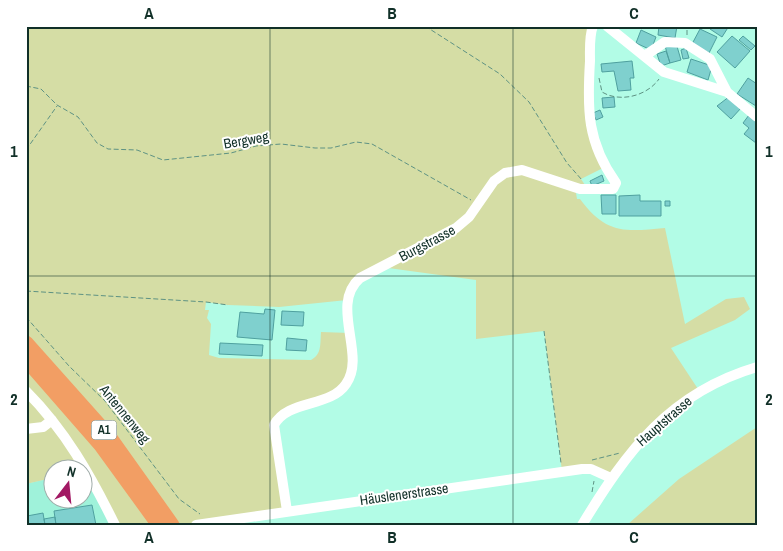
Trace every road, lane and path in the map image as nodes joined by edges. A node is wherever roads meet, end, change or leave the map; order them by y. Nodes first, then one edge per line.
1 (425, 26) edge
2 (592, 26) edge
3 (608, 26) edge
4 (646, 55) junction
5 (664, 72) junction
6 (598, 74) dead end
7 (26, 86) edge
8 (727, 92) junction
9 (57, 106) junction
10 (757, 117) edge
11 (26, 150) edge
12 (589, 190) junction
13 (479, 204) junction
14 (26, 292) edge
15 (228, 305) dead end
16 (26, 317) edge
17 (544, 331) dead end
18 (26, 343) edge
19 (26, 359) edge
20 (757, 367) edge
21 (26, 391) edge
22 (52, 420) junction
23 (26, 429) edge
24 (561, 460) dead end
25 (611, 478) junction
26 (287, 511) junction
27 (207, 523) junction
28 (115, 525) edge
29 (159, 525) edge
30 (172, 525) edge
31 (196, 525) edge
32 (582, 525) edge

1 - 12 path
2 - 12 street, Burgstrasse
3 - 4 street
4 - 5 street
4 - 8 street
5 - 6 path
5 - 8 street
7 - 9 path, Bergweg
8 - 10 street
9 - 11 path
9 - 13 path, Bergweg
12 - 13 street, Burgstrasse
13 - 26 street, Burgstrasse
14 - 15 path
16 - 27 path, Antennenweg
17 - 24 path
18 - 30 highway, A1
19 - 29 highway, A1
20 - 25 street, Hauptstrasse
21 - 22 street
22 - 23 street
22 - 28 street
25 - 26 street, Häuslenerstrasse
25 - 32 street, Hauptstrasse
26 - 27 street, Häuslenerstrasse
27 - 31 street, Häuslenerstrasse

